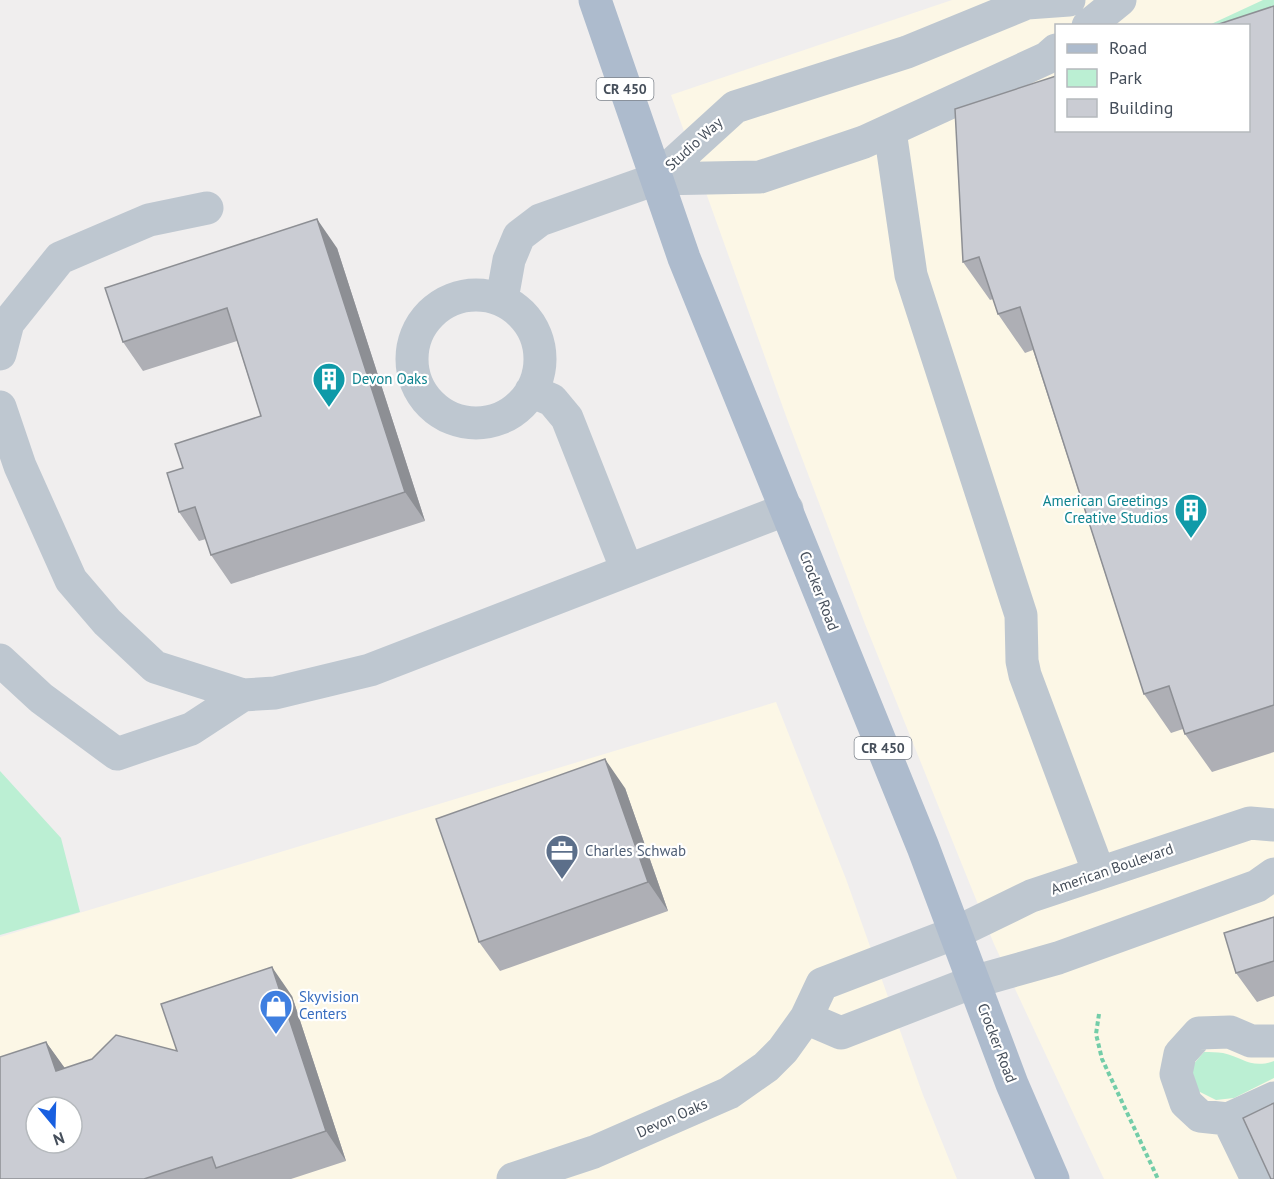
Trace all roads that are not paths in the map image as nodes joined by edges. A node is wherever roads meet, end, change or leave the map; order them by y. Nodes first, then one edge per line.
1 (595, 0) edge
2 (1069, 0) edge
3 (1120, 0) edge
4 (1090, 24) edge
5 (1055, 52) edge
6 (890, 131) junction
7 (656, 179) junction
8 (207, 208) dead end
9 (501, 299) junction
10 (0, 354) edge
11 (531, 391) junction
12 (0, 407) edge
13 (5, 442) edge
14 (787, 509) junction
15 (627, 570) junction
16 (0, 660) edge
17 (243, 694) junction
18 (1274, 825) edge
19 (1099, 873) junction
20 (1274, 874) edge
21 (955, 933) junction
22 (973, 982) junction
23 (806, 1018) junction
24 (1274, 1041) edge
25 (1274, 1098) edge
26 (1228, 1119) junction
27 (513, 1179) edge
28 (1053, 1179) edge
29 (1257, 1179) edge

1 - 7 main road, Crocker Road / CR 450
2 - 7 street, Studio Way
3 - 4 street
5 - 6 street, Studio Way
6 - 7 street, Studio Way
6 - 19 street
7 - 9 street
7 - 14 main road, Crocker Road / CR 450
8 - 10 street
9 - 11 street
9 - 11 street
11 - 15 street
12 - 13 street
13 - 17 street
14 - 15 street
14 - 21 main road, Crocker Road / CR 450
15 - 17 street
16 - 17 street
18 - 19 street, American Boulevard
19 - 21 street, American Boulevard
20 - 22 street
21 - 22 main road, Crocker Road / CR 450
21 - 23 street, Devon Oaks
22 - 23 street
22 - 28 main road, Crocker Road / CR 450
23 - 27 street, Devon Oaks
24 - 26 street
25 - 26 street
26 - 29 street

